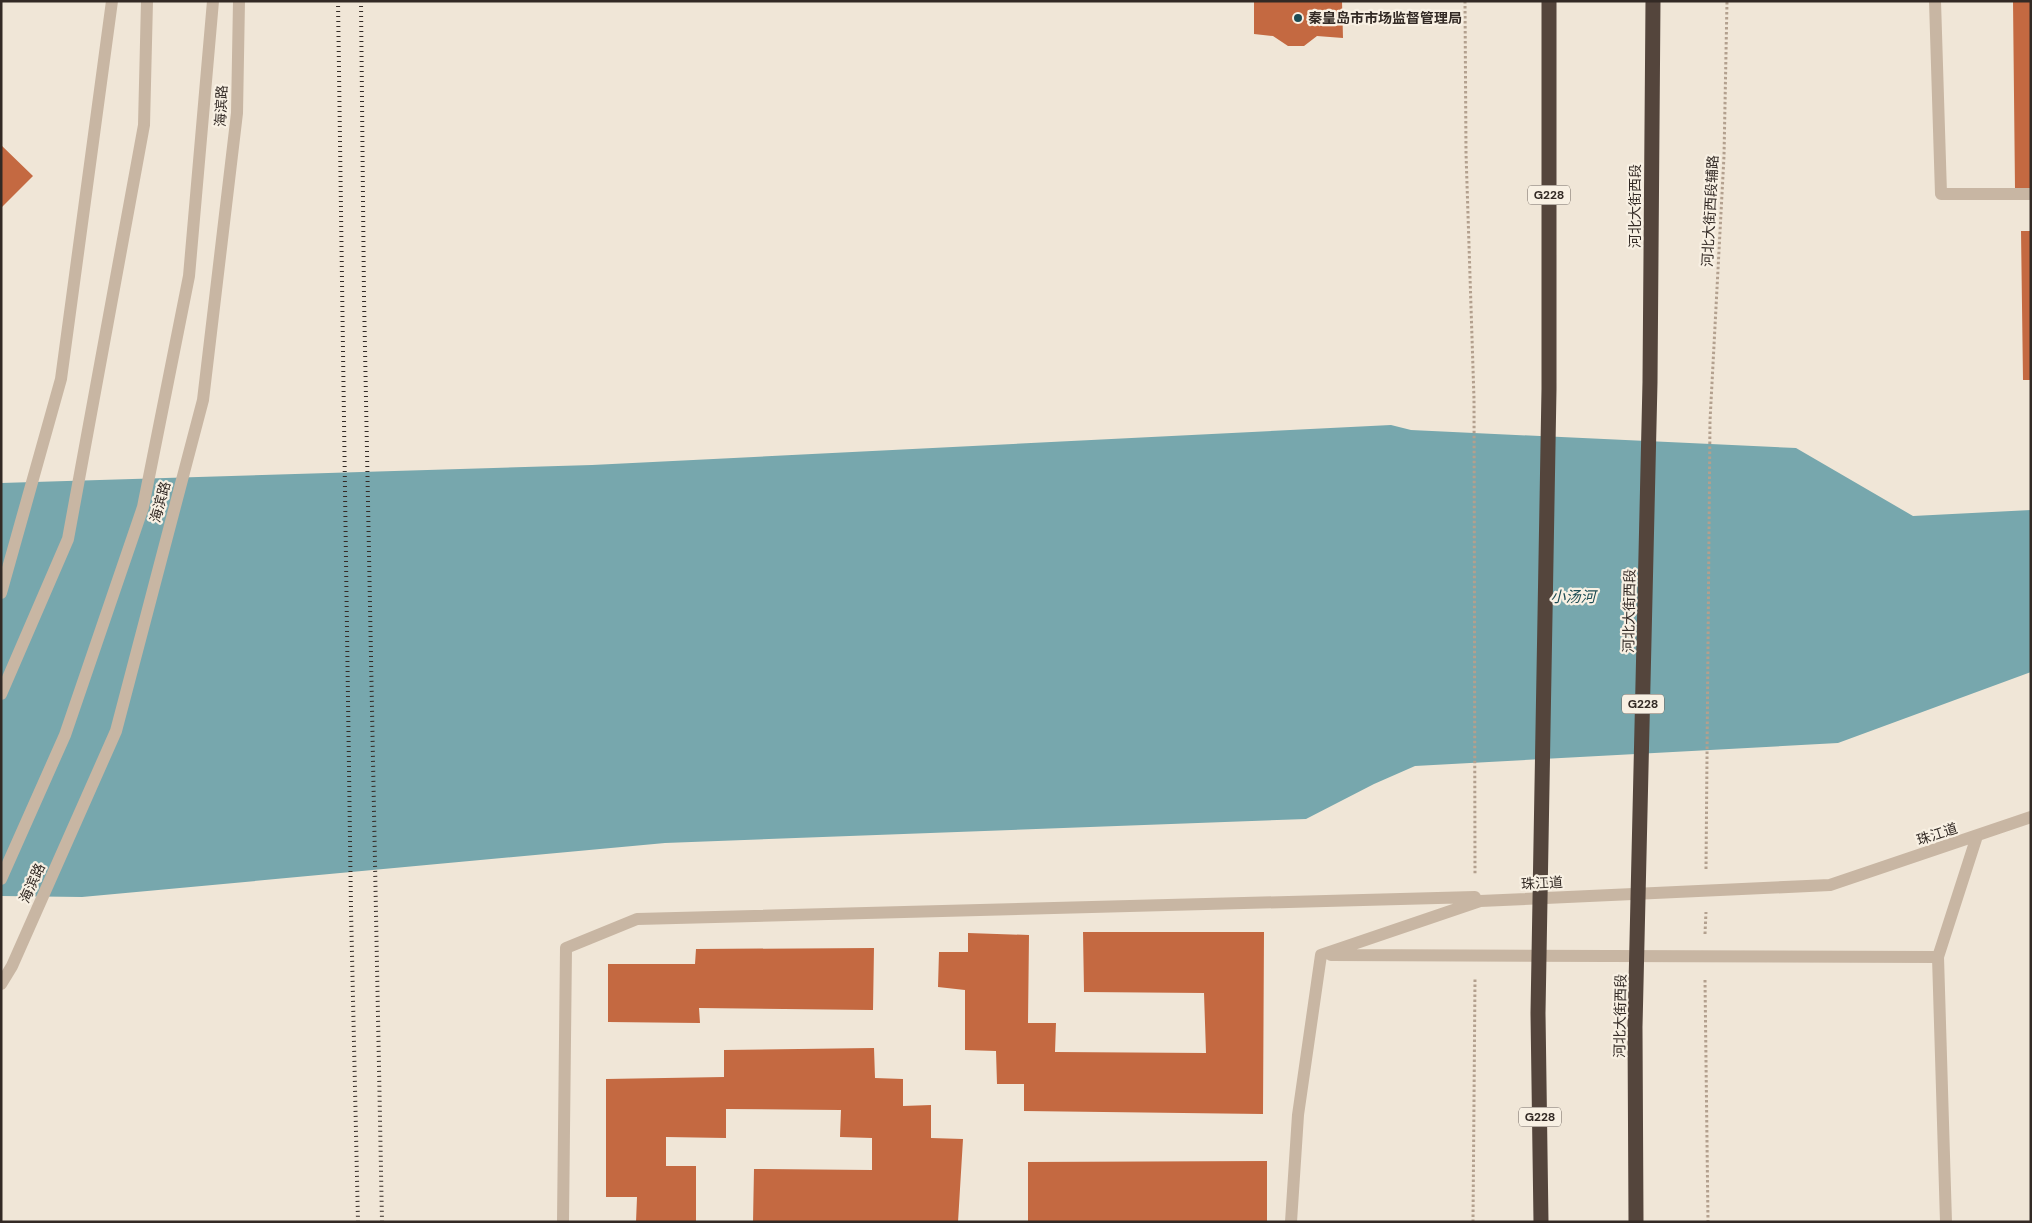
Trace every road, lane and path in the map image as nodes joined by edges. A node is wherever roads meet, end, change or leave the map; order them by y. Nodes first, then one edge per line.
1 (112, 1) edge
2 (148, 1) edge
3 (213, 1) edge
4 (239, 1) edge
5 (1466, 1) edge
6 (1549, 1) edge
7 (1652, 1) edge
8 (1727, 1) edge
9 (1935, 1) edge
10 (2031, 194) edge
11 (1, 593) edge
12 (1, 694) edge
13 (2031, 817) edge
14 (1977, 836) junction
15 (1706, 875) dead end
16 (1, 879) edge
17 (1475, 897) joint
18 (1706, 904) dead end
19 (1705, 944) dead end
20 (1321, 955) junction
21 (1938, 957) junction
22 (1475, 973) dead end
23 (1705, 973) dead end
24 (1, 984) edge
25 (563, 1222) edge
26 (1291, 1222) edge
27 (1473, 1222) edge
28 (1541, 1222) edge
29 (1636, 1222) edge
30 (1708, 1222) edge
31 (1946, 1222) edge

1 - 11 street
2 - 12 street
3 - 16 street, 海滨路
4 - 24 street, 海滨路
5 - 17 path
6 - 28 highway, G228
7 - 29 highway, 河北大街西段 / G228
8 - 15 path, 河北大街西段辅路
9 - 10 street
13 - 14 street, 珠江道
14 - 20 street, 珠江道
14 - 21 street
17 - 25 street
18 - 19 path
20 - 21 street
20 - 26 street
21 - 31 street
22 - 27 path
23 - 30 path

